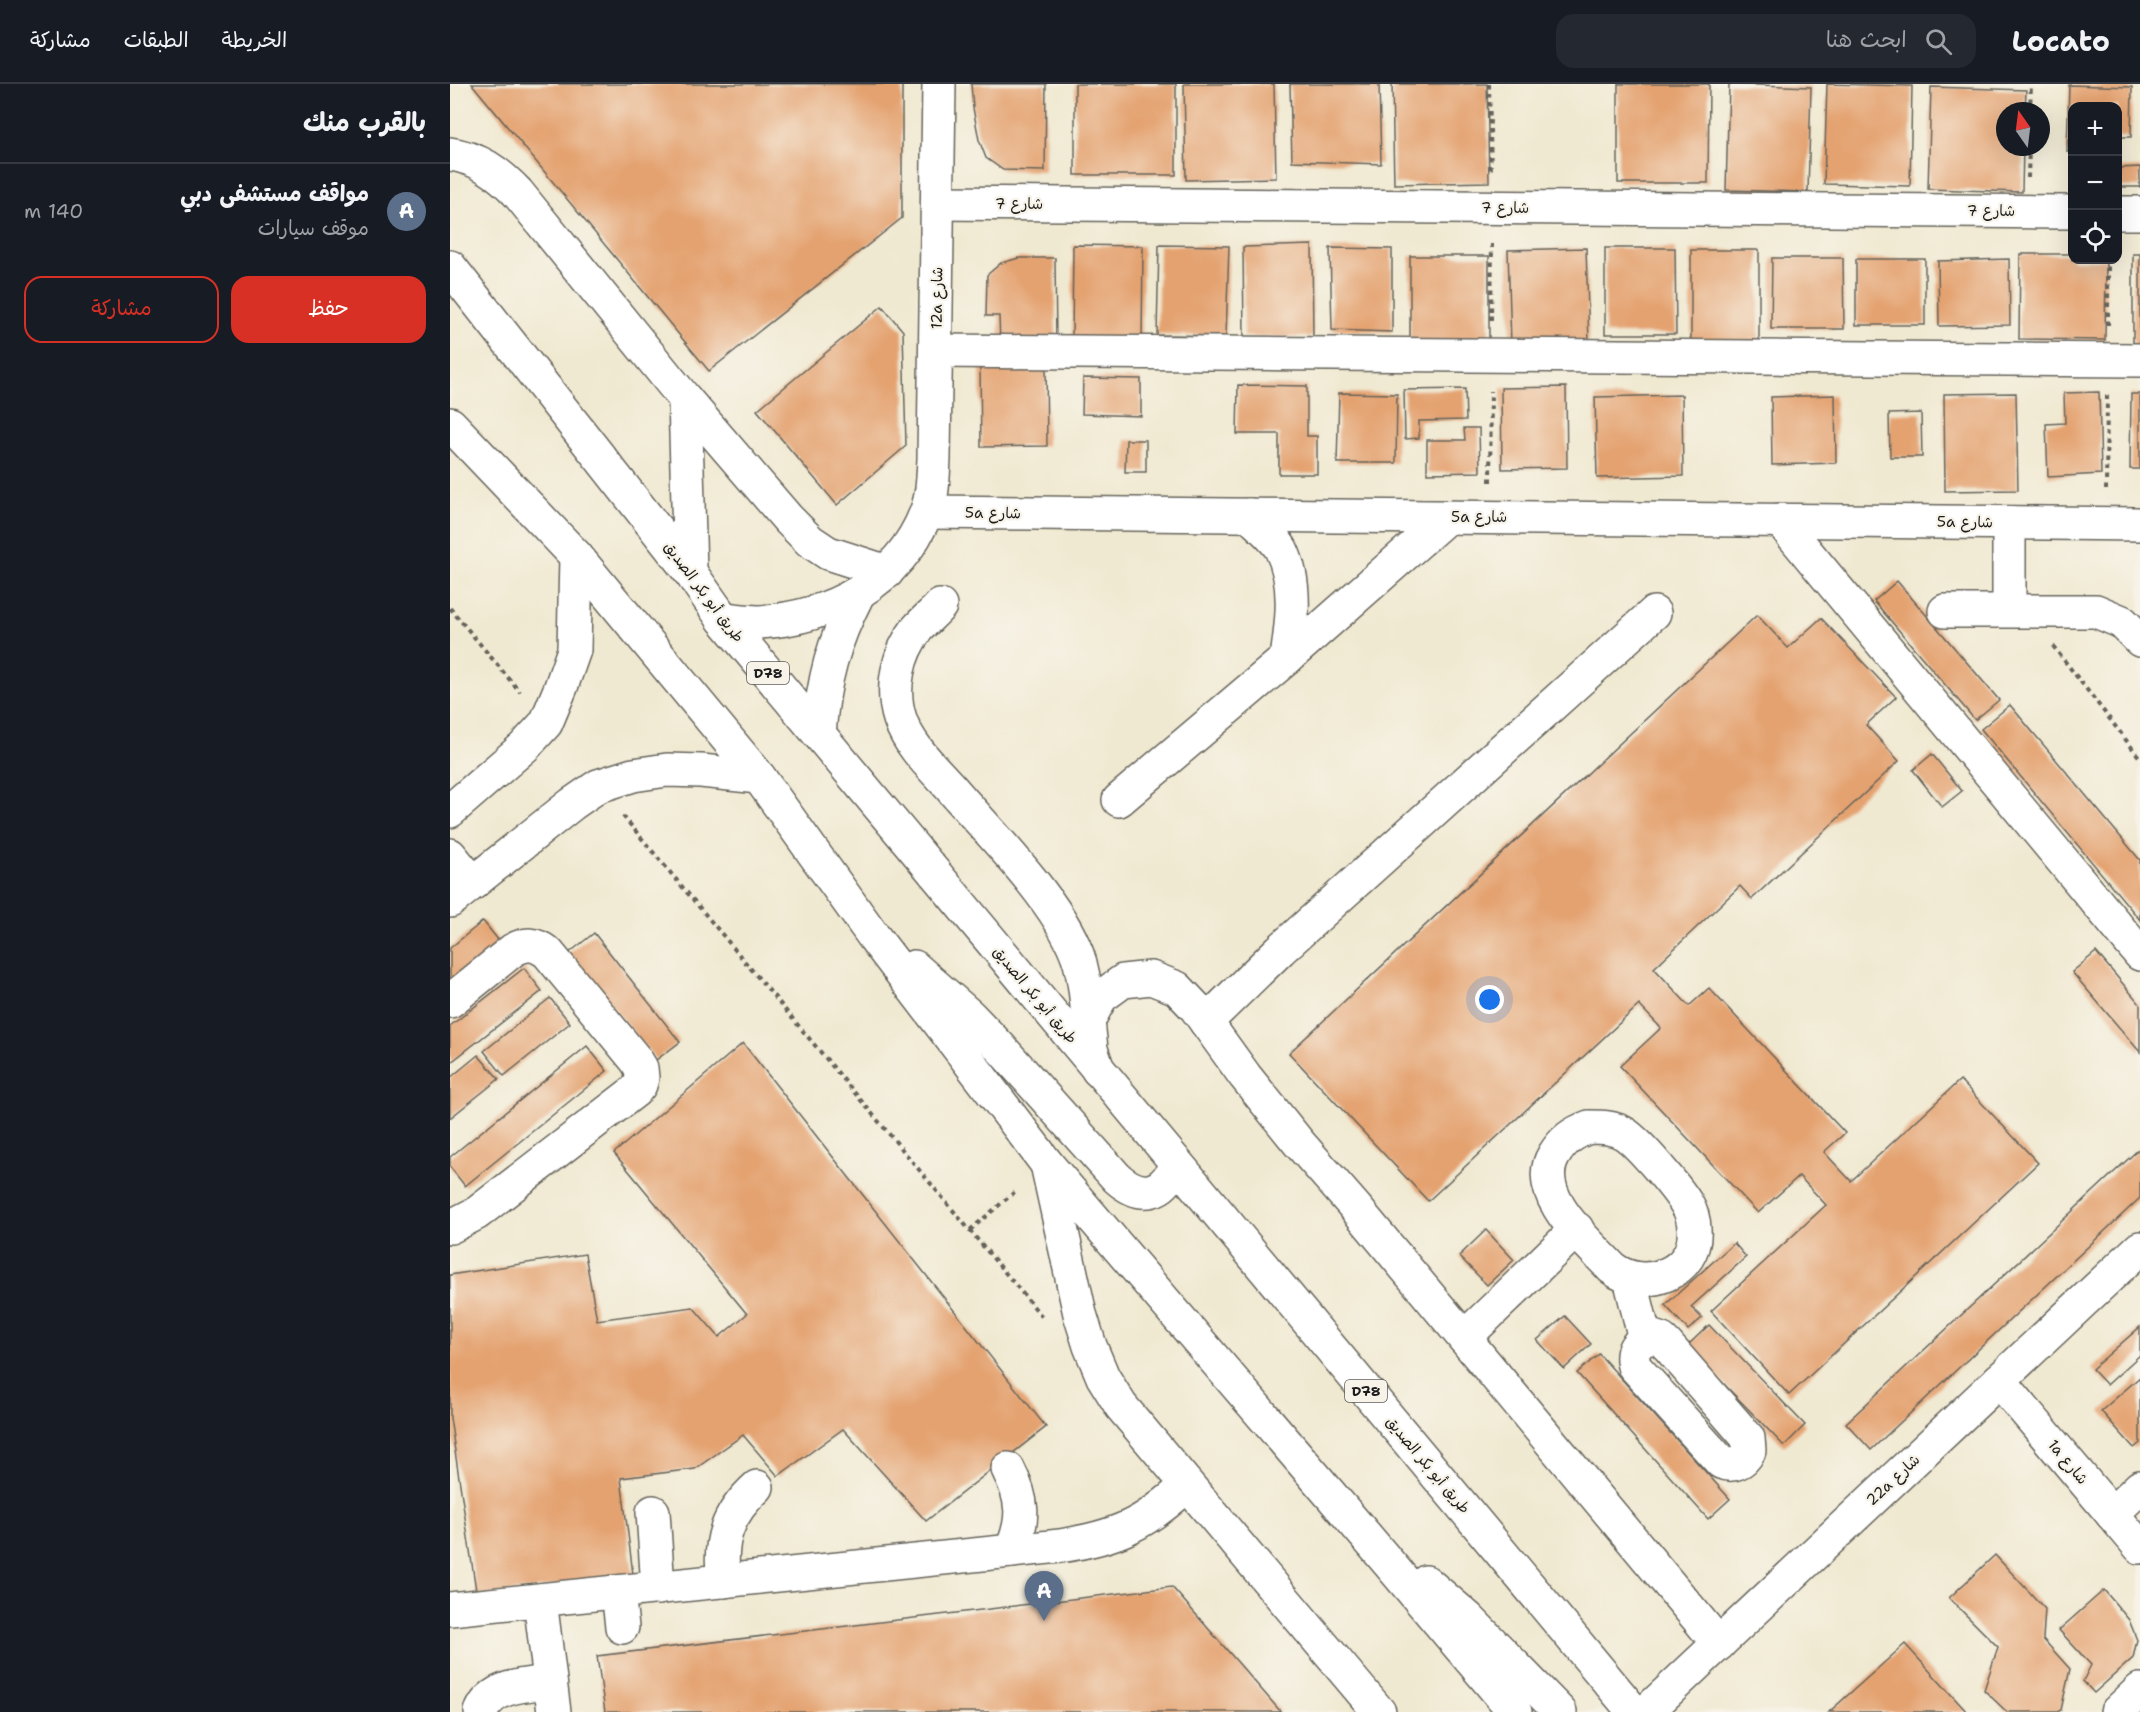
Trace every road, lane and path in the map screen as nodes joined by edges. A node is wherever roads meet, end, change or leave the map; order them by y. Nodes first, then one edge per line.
1 (939, 84) edge
2 (1489, 84) edge
3 (2031, 84) edge
4 (2030, 102) edge
5 (450, 154) edge
6 (938, 203) junction
7 (1492, 208) junction
8 (2068, 212) edge
9 (2122, 213) edge
10 (2140, 213) edge
11 (450, 267) edge
12 (936, 351) junction
13 (1491, 355) junction
14 (2140, 360) edge
15 (685, 399) junction
16 (450, 424) edge
17 (927, 512) junction
18 (1249, 515) junction
19 (1447, 517) junction
20 (1490, 518) junction
21 (1780, 520) junction
22 (2009, 523) junction
23 (2140, 524) edge
24 (576, 556) junction
25 (690, 572) junction
26 (887, 572) junction
27 (858, 594) junction
28 (940, 606) dead end
29 (450, 608) edge
30 (2017, 610) junction
31 (1945, 611) dead end
32 (1654, 613) dead end
33 (723, 619) junction
34 (2140, 640) edge
35 (1287, 658) junction
36 (546, 723) junction
37 (819, 734) junction
38 (2140, 759) edge
39 (759, 777) junction
40 (598, 786) junction
41 (1119, 800) dead end
42 (450, 811) edge
43 (450, 855) edge
44 (462, 892) edge
45 (874, 937) junction
46 (2140, 954) edge
47 (450, 1001) edge
48 (1088, 1021) junction
49 (1206, 1022) junction
50 (1098, 1070) junction
51 (1047, 1164) junction
52 (1176, 1164) junction
53 (450, 1227) edge
54 (1577, 1229) junction
55 (970, 1230) junction
56 (2140, 1248) edge
57 (1630, 1278) junction
58 (1047, 1322) dead end
59 (1464, 1338) junction
60 (1645, 1339) dead end
61 (1999, 1380) junction
62 (1008, 1469) dead end
63 (1187, 1485) junction
64 (757, 1487) dead end
65 (2140, 1487) edge
66 (652, 1512) dead end
67 (2112, 1514) junction
68 (1365, 1535) junction
69 (2139, 1547) edge
70 (1011, 1551) junction
71 (724, 1581) junction
72 (658, 1588) junction
73 (618, 1592) junction
74 (540, 1600) junction
75 (450, 1609) edge
76 (622, 1627) dead end
77 (1719, 1644) junction
78 (2140, 1690) edge
79 (552, 1697) edge
80 (1503, 1704) edge
81 (481, 1712) edge
82 (1379, 1712) edge
83 (1560, 1712) edge
84 (1634, 1712) edge
85 (1646, 1712) edge
86 (2117, 1712) edge

1 - 6 main road, 12a شارع
2 - 7 path
3 - 4 path
5 - 15 main road
6 - 7 main road, شارع 7
6 - 12 main road, 12a شارع
7 - 8 main road, شارع 7
7 - 13 path
9 - 10 main road
11 - 25 main road, طريق أبو بكر الصديق / D78
12 - 13 main road
12 - 17 main road, 12a شارع
13 - 14 main road
13 - 20 path
15 - 25 main road
15 - 26 main road
16 - 24 main road
17 - 18 main road, 5a شارع
17 - 26 main road
18 - 19 main road, 5a شارع
18 - 35 main road
19 - 20 main road, 5a شارع
19 - 35 main road
20 - 21 main road, 5a شارع
21 - 22 main road, 5a شارع
21 - 46 main road
22 - 23 main road, 5a شارع
22 - 30 main road
24 - 36 main road
24 - 39 main road
25 - 33 main road, طريق أبو بكر الصديق / D78
26 - 27 main road
27 - 33 main road
27 - 37 main road
28 - 48 main road
29 - 36 path
30 - 31 main road
30 - 34 main road
30 - 38 path
32 - 49 main road
33 - 37 main road, طريق أبو بكر الصديق / D78
35 - 41 main road
36 - 42 main road
37 - 50 main road, طريق أبو بكر الصديق / D78
39 - 40 main road
39 - 45 main road
40 - 44 main road
40 - 55 path
43 - 44 main road
45 - 51 main road
45 - 52 main road
47 - 53 main road
48 - 49 main road
48 - 50 main road
49 - 59 main road
50 - 52 main road, طريق أبو بكر الصديق / D78
51 - 55 path
51 - 63 main road
51 - 68 main road
52 - 84 main road, طريق أبو بكر الصديق / D78
54 - 57 main road
54 - 57 main road
54 - 59 main road
55 - 58 path
56 - 61 main road, 22a شارع
57 - 60 main road
59 - 77 main road
61 - 67 main road, 1a شارع
61 - 77 main road, 22a شارع
62 - 70 main road
63 - 70 main road
63 - 82 main road
64 - 71 main road
65 - 67 main road
66 - 72 main road
67 - 69 main road, 1a شارع
68 - 80 main road
68 - 83 main road
70 - 71 main road
71 - 72 main road
72 - 73 main road
73 - 74 main road
73 - 76 main road
74 - 75 main road
74 - 79 main road
77 - 85 main road, 22a شارع
78 - 86 main road
79 - 81 main road

